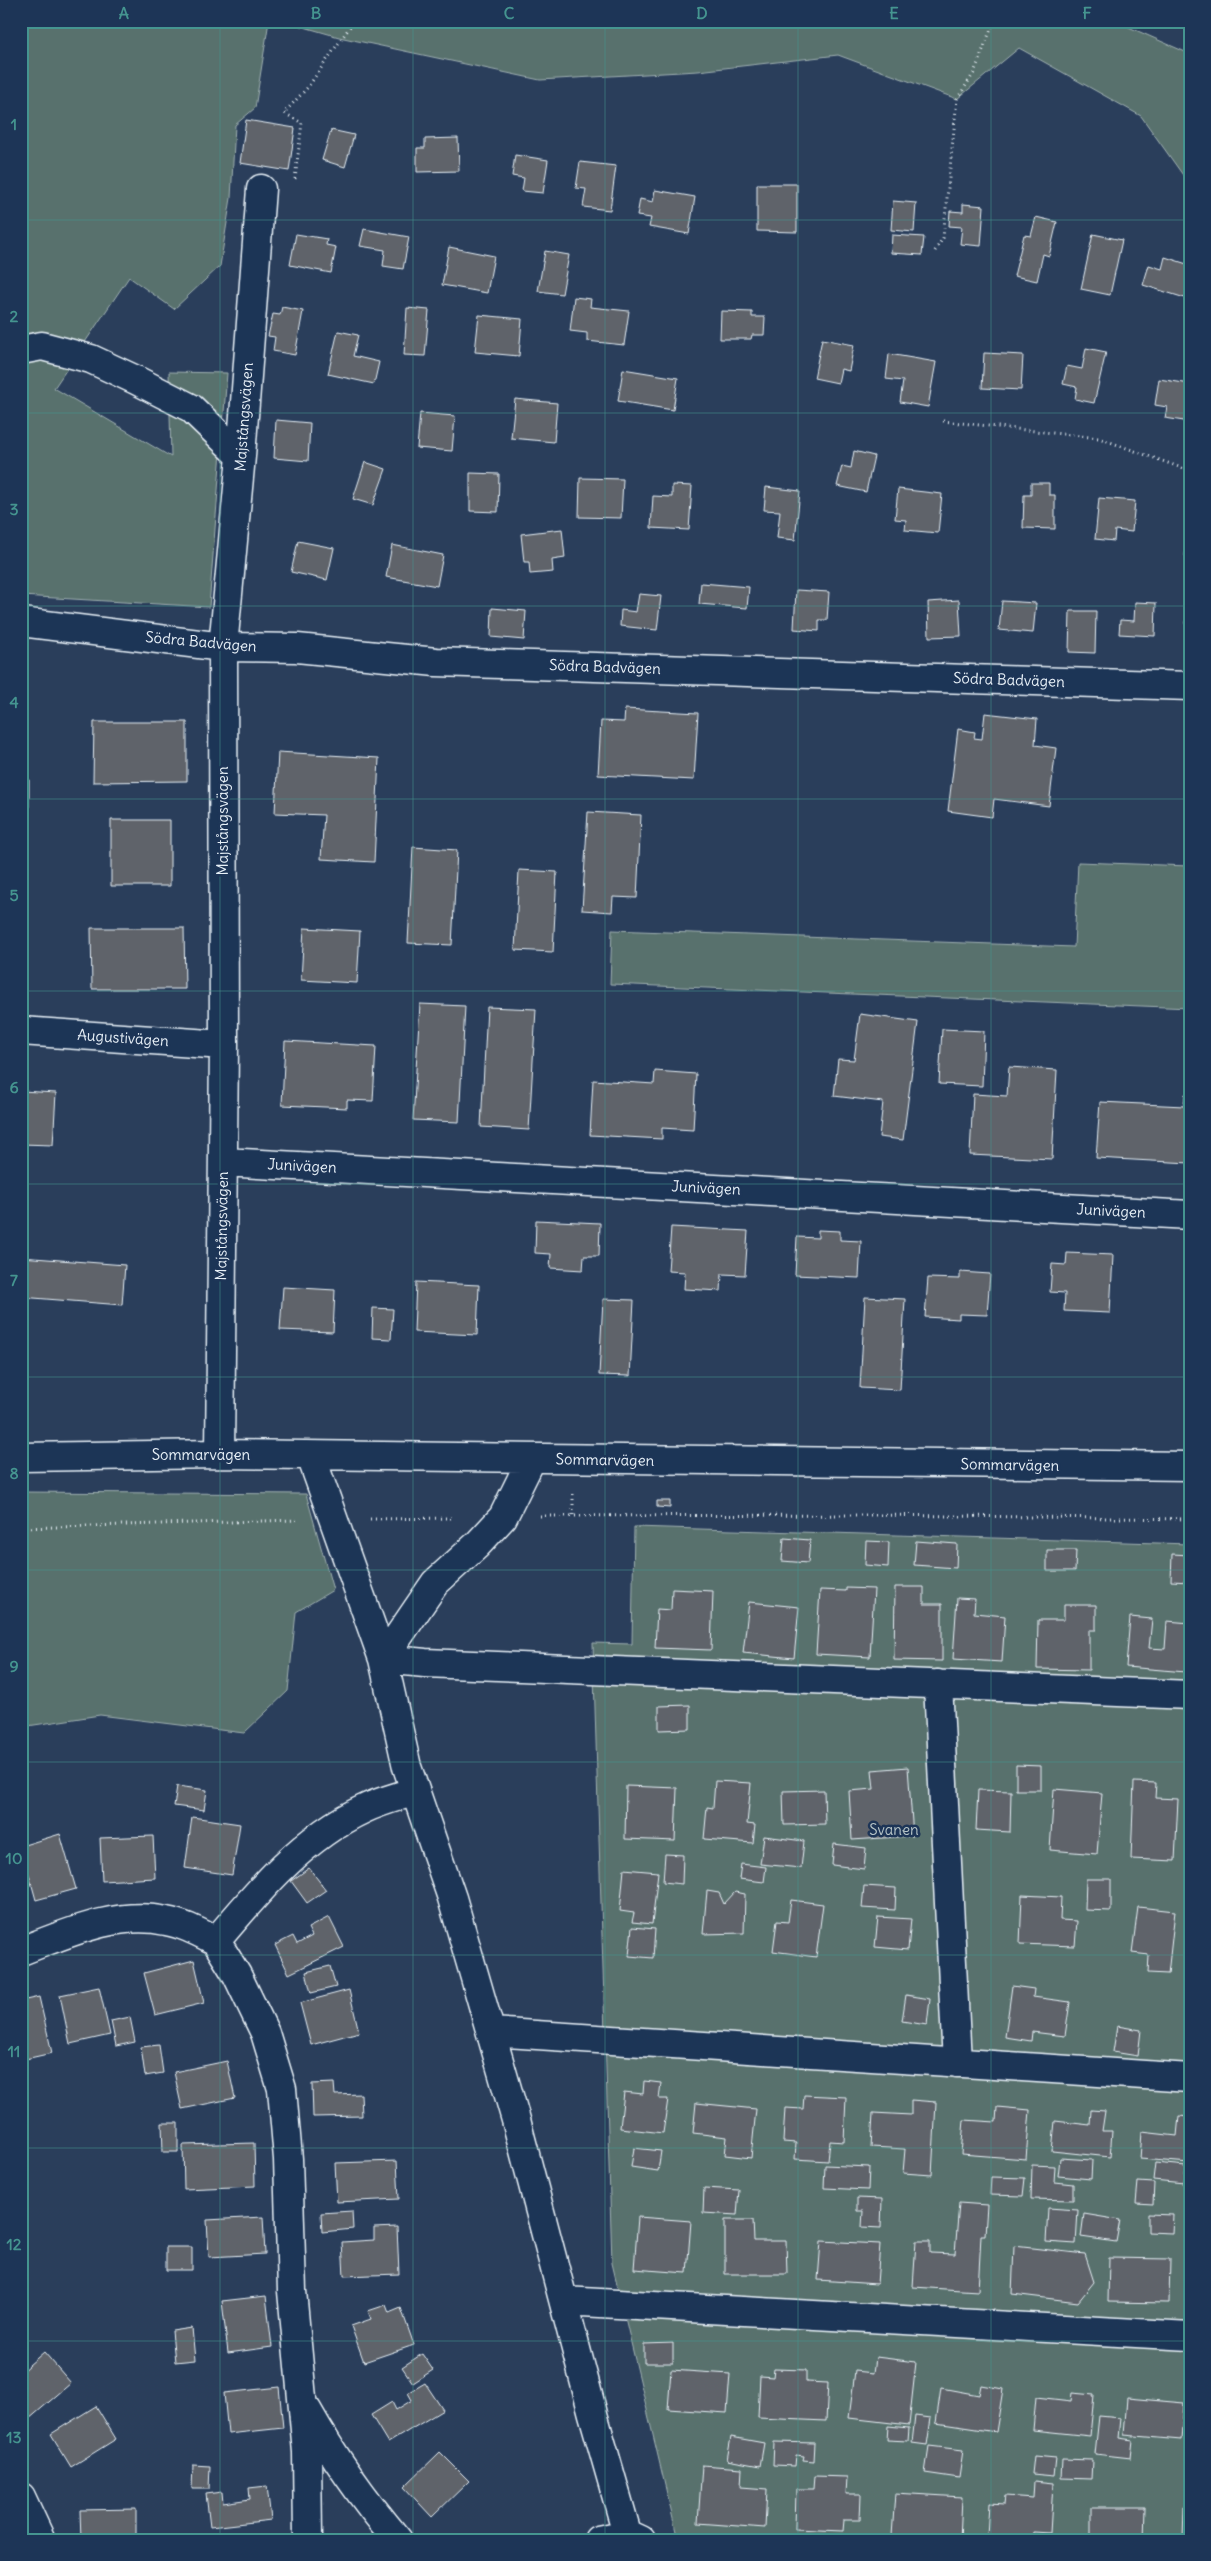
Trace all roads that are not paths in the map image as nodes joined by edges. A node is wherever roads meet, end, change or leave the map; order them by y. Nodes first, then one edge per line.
1 (261, 189) dead end
2 (21, 350) edge
3 (241, 456) junction
4 (21, 622) edge
5 (223, 647) junction
6 (1190, 686) edge
7 (21, 1031) edge
8 (224, 1045) junction
9 (223, 1162) junction
10 (1190, 1215) edge
11 (220, 1454) junction
12 (311, 1456) junction
13 (21, 1458) edge
14 (532, 1458) junction
15 (1190, 1466) edge
16 (383, 1659) junction
17 (938, 1684) junction
18 (1190, 1694) edge
19 (415, 1791) junction
20 (216, 1941) junction
21 (21, 1951) edge
22 (491, 2032) junction
23 (957, 2063) junction
24 (1190, 2078) edge
25 (564, 2301) junction
26 (1190, 2336) edge
27 (303, 2403) junction
28 (21, 2497) edge
29 (632, 2538) edge
30 (41, 2540) edge
31 (308, 2540) edge
32 (398, 2540) edge
33 (598, 2540) edge

1 - 3 street, Majstångsvägen
2 - 3 street
3 - 5 street, Majstångsvägen
4 - 5 street, Södra Badvägen
5 - 6 street, Södra Badvägen
5 - 8 street, Majstångsvägen
7 - 8 street, Augustivägen
8 - 9 street, Majstångsvägen
9 - 10 street, Junivägen
9 - 11 street, Majstångsvägen
11 - 12 street, Sommarvägen
11 - 13 street, Sommarvägen
12 - 14 street, Sommarvägen
12 - 16 street
14 - 15 street, Sommarvägen
14 - 16 street
16 - 17 street
16 - 19 street
17 - 18 street
17 - 23 street
19 - 20 street
19 - 22 street
20 - 21 street
20 - 27 street
22 - 23 street
22 - 25 street
23 - 24 street
25 - 26 street
25 - 29 street
27 - 31 street
27 - 32 street
28 - 30 street
29 - 33 street

